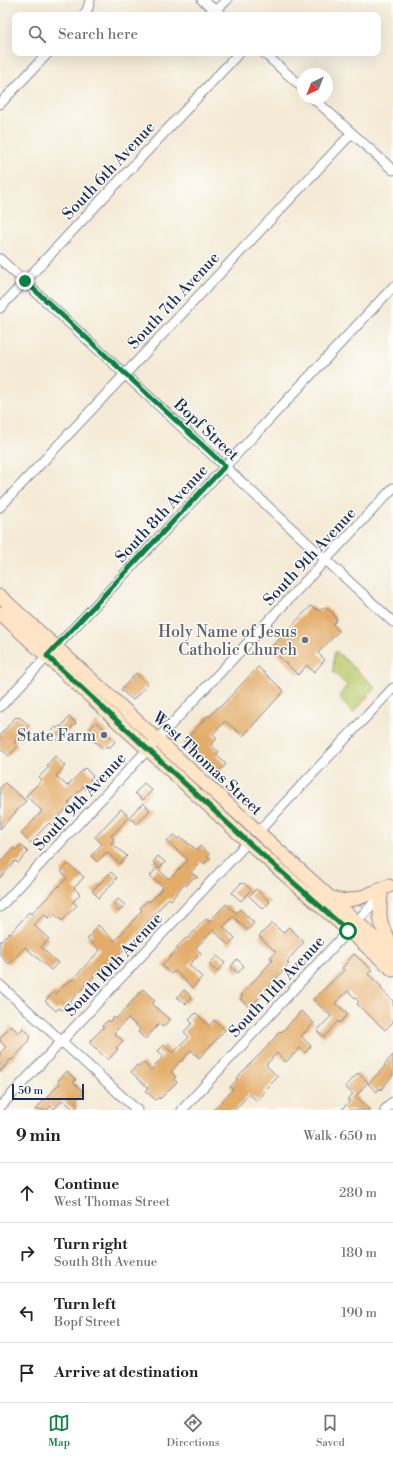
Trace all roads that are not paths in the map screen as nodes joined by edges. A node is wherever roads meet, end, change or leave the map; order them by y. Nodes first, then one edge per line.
1 (90, 0) edge
2 (202, 0) edge
3 (227, 0) edge
4 (86, 12) edge
5 (219, 12) edge
6 (45, 56) edge
7 (236, 56) edge
8 (267, 56) edge
9 (297, 83) edge
10 (0, 104) edge
11 (321, 104) edge
12 (352, 133) junction
13 (393, 170) edge
14 (0, 259) edge
15 (25, 281) junction
16 (393, 287) edge
17 (0, 308) edge
18 (125, 373) junction
19 (225, 466) junction
20 (393, 488) edge
21 (0, 506) edge
22 (326, 560) junction
23 (0, 596) edge
24 (0, 613) edge
25 (393, 622) edge
26 (52, 652) junction
27 (393, 688) edge
28 (0, 707) edge
29 (157, 739) junction
30 (147, 749) junction
31 (258, 832) junction
32 (248, 842) junction
33 (388, 888) edge
34 (331, 897) junction
35 (0, 907) edge
36 (357, 921) junction
37 (348, 931) junction
38 (393, 947) edge
39 (393, 955) edge
40 (393, 970) edge
41 (0, 985) edge
42 (62, 1041) junction
43 (393, 1102) edge
44 (0, 1107) edge
45 (137, 1110) edge
46 (182, 1110) edge
47 (385, 1110) edge

1 - 4 street
2 - 5 street
3 - 5 street
6 - 10 street
7 - 15 street, South 6th Avenue
8 - 9 street
11 - 12 street
12 - 13 street
12 - 18 street, South 7th Avenue
14 - 15 street, Bopf Street
15 - 17 street, South 6th Avenue
15 - 18 street, Bopf Street
16 - 19 street, South 8th Avenue
18 - 19 street, Bopf Street
18 - 21 street, South 7th Avenue
19 - 22 street, Bopf Street
19 - 26 street, South 8th Avenue
20 - 22 street, South 9th Avenue
22 - 25 street, Bopf Street
22 - 29 street, South 9th Avenue
23 - 26 main road, West Thomas Street
24 - 26 main road, West Thomas Street
26 - 28 street, South 8th Avenue
26 - 29 main road, West Thomas Street
26 - 30 main road, West Thomas Street
27 - 31 street
29 - 30 street, South 9th Avenue
29 - 31 main road, West Thomas Street
30 - 32 main road, West Thomas Street
30 - 35 street, South 9th Avenue
31 - 34 main road, West Thomas Street
32 - 37 main road, West Thomas Street
32 - 42 street, South 10th Avenue
33 - 34 main road
33 - 36 street, South 11th Avenue
33 - 38 main road
34 - 36 main road, West Thomas Street
36 - 37 street, South 11th Avenue
36 - 39 main road, West Thomas Street
37 - 40 main road, West Thomas Street
37 - 46 street, South 11th Avenue
41 - 42 street
42 - 44 street, South 10th Avenue
42 - 45 street
43 - 47 street

